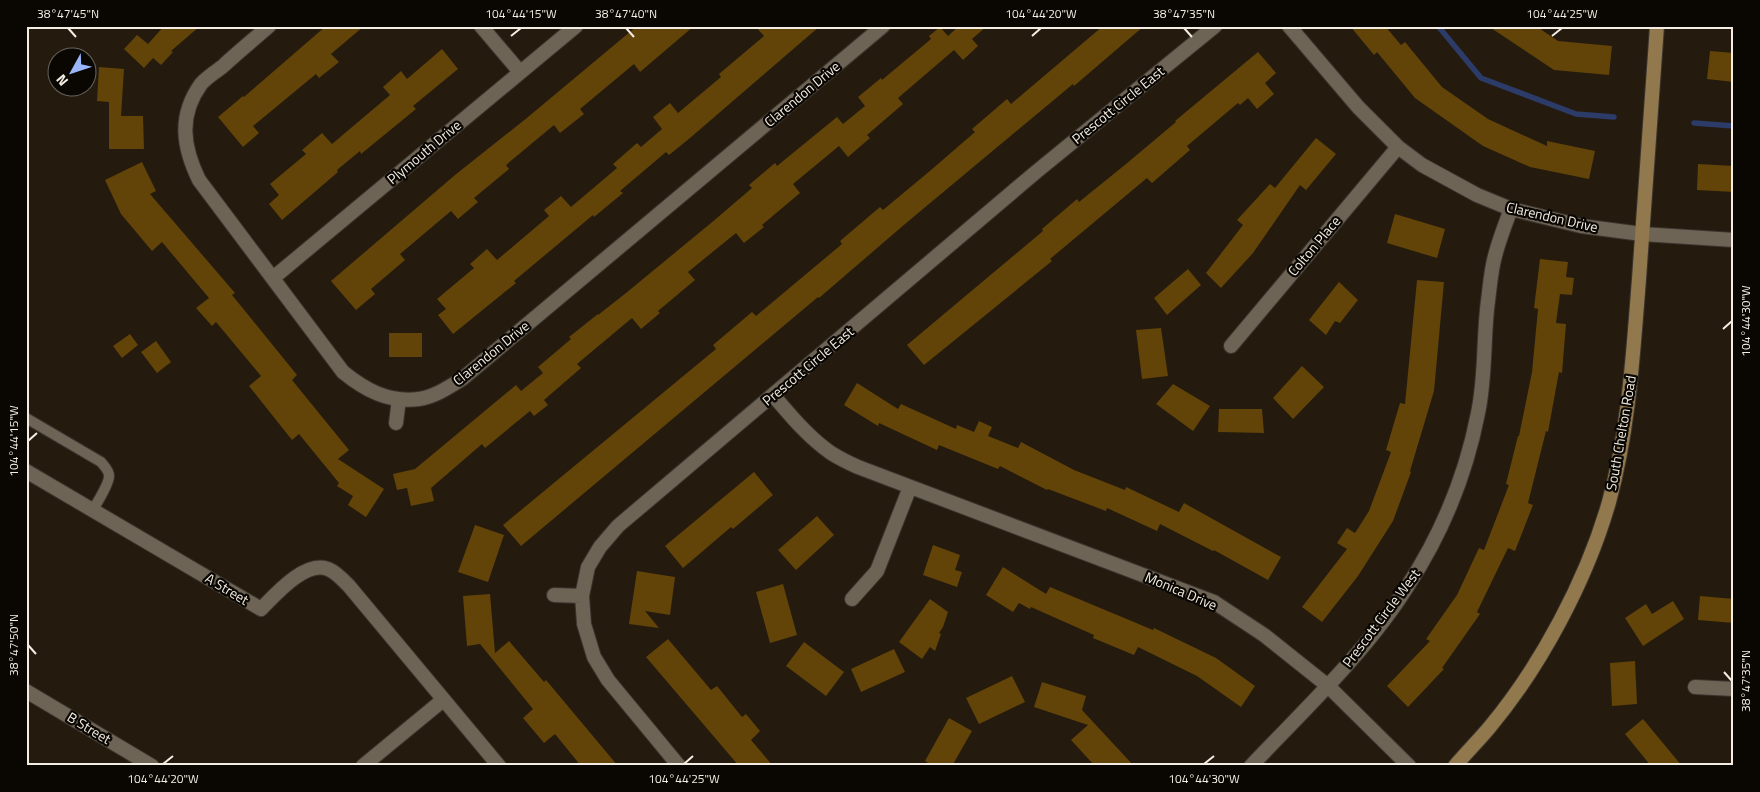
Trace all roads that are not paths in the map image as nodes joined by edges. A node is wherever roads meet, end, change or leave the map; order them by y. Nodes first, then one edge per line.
1 (269, 26) edge
2 (480, 26) edge
3 (576, 26) edge
4 (883, 26) edge
5 (1215, 26) edge
6 (1289, 26) edge
7 (1657, 26) edge
8 (520, 72) junction
9 (1398, 147) junction
10 (1510, 209) junction
11 (1642, 234) junction
12 (1734, 240) edge
13 (273, 278) junction
14 (1231, 346) dead end
15 (773, 395) junction
16 (399, 399) junction
17 (26, 418) edge
18 (396, 423) dead end
19 (26, 471) edge
20 (910, 488) junction
21 (93, 510) junction
22 (554, 595) dead end
23 (582, 596) junction
24 (852, 599) dead end
25 (1328, 686) junction
26 (1695, 687) dead end
27 (1734, 689) edge
28 (26, 691) edge
29 (443, 700) junction
30 (152, 766) edge
31 (363, 766) edge
32 (499, 766) edge
33 (679, 766) edge
34 (1251, 766) edge
35 (1409, 766) edge
36 (1455, 766) edge

1 - 13 street, Clarendon Drive
2 - 8 street
3 - 8 street, Plymouth Drive
4 - 16 street, Clarendon Drive
5 - 15 street, Prescott Circle East
6 - 9 street, Clarendon Drive
7 - 11 main road, South Chelton Road
8 - 13 street, Plymouth Drive
9 - 10 street, Clarendon Drive
9 - 14 street, Colton Place
10 - 11 street, Clarendon Drive
10 - 25 street, Prescott Circle West
11 - 12 street, Clarendon Drive
11 - 36 main road, South Chelton Road
13 - 16 street, Clarendon Drive
15 - 20 street, Monica Drive
15 - 23 street, Prescott Circle East
16 - 18 street
17 - 21 lane
19 - 21 street, A Street
20 - 24 street
20 - 25 street, Monica Drive
21 - 29 street, A Street
22 - 23 street
23 - 33 street, Prescott Circle East
25 - 34 street, Prescott Circle West
25 - 35 street, Monica Drive
26 - 27 street
28 - 30 street, B Street
29 - 31 street
29 - 32 street, A Street

